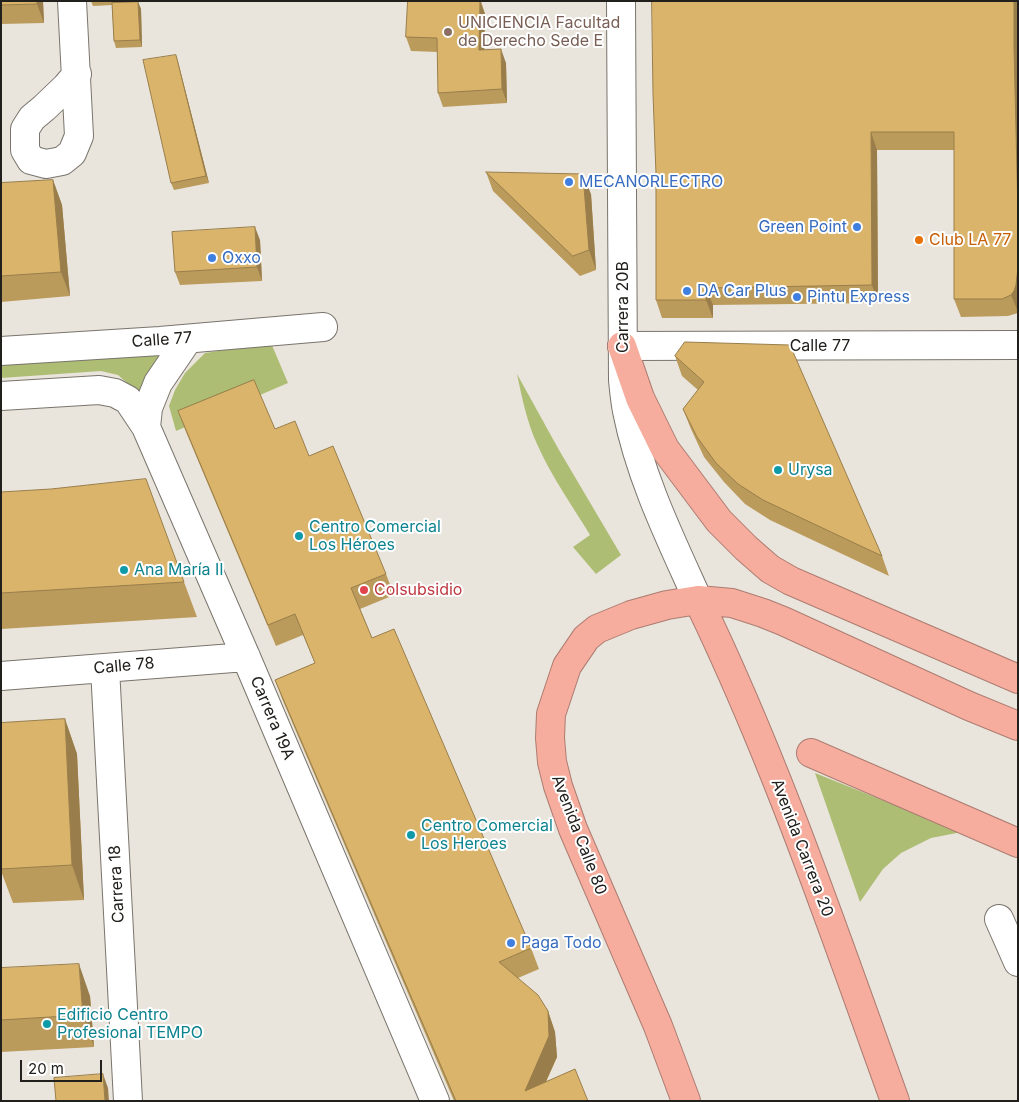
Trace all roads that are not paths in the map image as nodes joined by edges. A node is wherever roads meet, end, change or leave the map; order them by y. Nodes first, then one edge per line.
1 (72, 1) edge
2 (621, 1) edge
3 (76, 74) dead end
4 (323, 327) dead end
5 (188, 338) junction
6 (1018, 345) edge
7 (622, 346) junction
8 (1, 351) edge
9 (1, 396) edge
10 (146, 427) junction
11 (698, 600) junction
12 (246, 656) junction
13 (105, 668) junction
14 (1, 676) edge
15 (1018, 679) edge
16 (1018, 726) edge
17 (811, 753) dead end
18 (1018, 844) edge
19 (999, 919) dead end
20 (1018, 962) edge
21 (128, 1101) edge
22 (435, 1101) edge
23 (686, 1101) edge
24 (895, 1101) edge

1 - 3 street
2 - 7 street, Carrera 20B
4 - 5 street, Calle 77
5 - 8 street, Calle 77
5 - 10 street
6 - 7 street, Calle 77
7 - 11 street, Carrera 20B
7 - 15 highway
9 - 10 street
10 - 12 street, Carrera 19A
11 - 16 highway, Avenida Calle 80
11 - 23 highway, Avenida Calle 80
11 - 24 highway, Avenida Carrera 20
12 - 13 street, Calle 78
12 - 22 street, Carrera 19A
13 - 14 street, Calle 78
13 - 21 street, Carrera 18
17 - 18 highway
19 - 20 street

